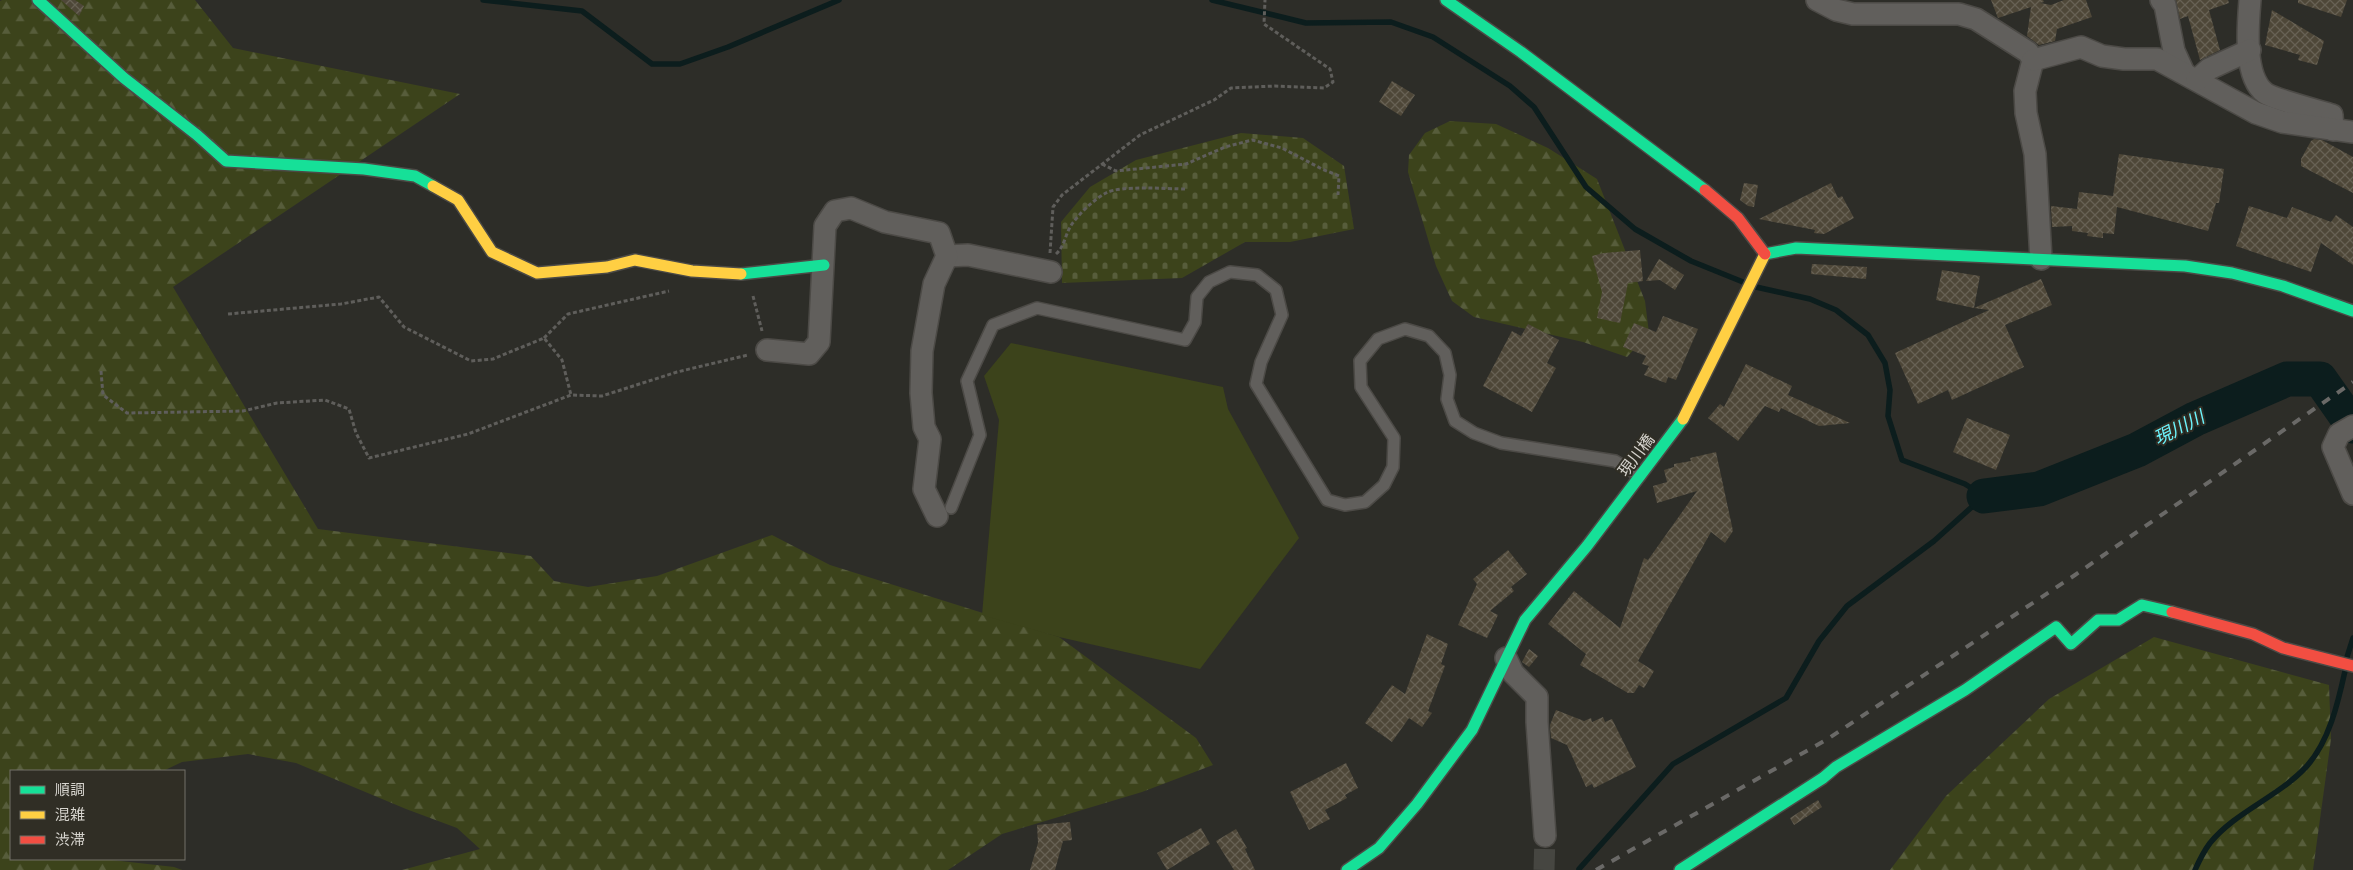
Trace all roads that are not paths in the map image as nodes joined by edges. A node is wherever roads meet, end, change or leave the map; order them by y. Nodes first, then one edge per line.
1 (38, 0) edge
2 (1446, 0) edge
3 (1817, 0) edge
4 (2161, 0) edge
5 (2250, 0) edge
6 (2250, 50) junction
7 (2033, 60) junction
8 (2191, 76) junction
9 (2343, 131) edge
10 (1765, 254) junction
11 (947, 256) junction
12 (2041, 260) junction
13 (824, 265) junction
14 (1051, 272) dead end
15 (2353, 311) edge
16 (767, 350) road end
17 (2346, 430) edge
18 (1640, 476) junction
19 (2353, 494) edge
20 (944, 512) joint
21 (1506, 658) junction
22 (2353, 666) edge
23 (1545, 836) tunnel mouth
24 (1348, 870) edge
25 (1680, 870) edge

1 - 13 street
2 - 10 street
3 - 7 street
4 - 8 street
5 - 6 street
6 - 8 street
6 - 9 street
7 - 8 street
7 - 12 street
8 - 9 street
10 - 12 street
10 - 18 street, 現川橋
11 - 13 street
11 - 14 street
11 - 20 street
12 - 15 street
13 - 16 street
17 - 19 street
18 - 20 lane
18 - 21 street, 現川橋
21 - 23 street
21 - 24 street, 現川橋
22 - 25 street

